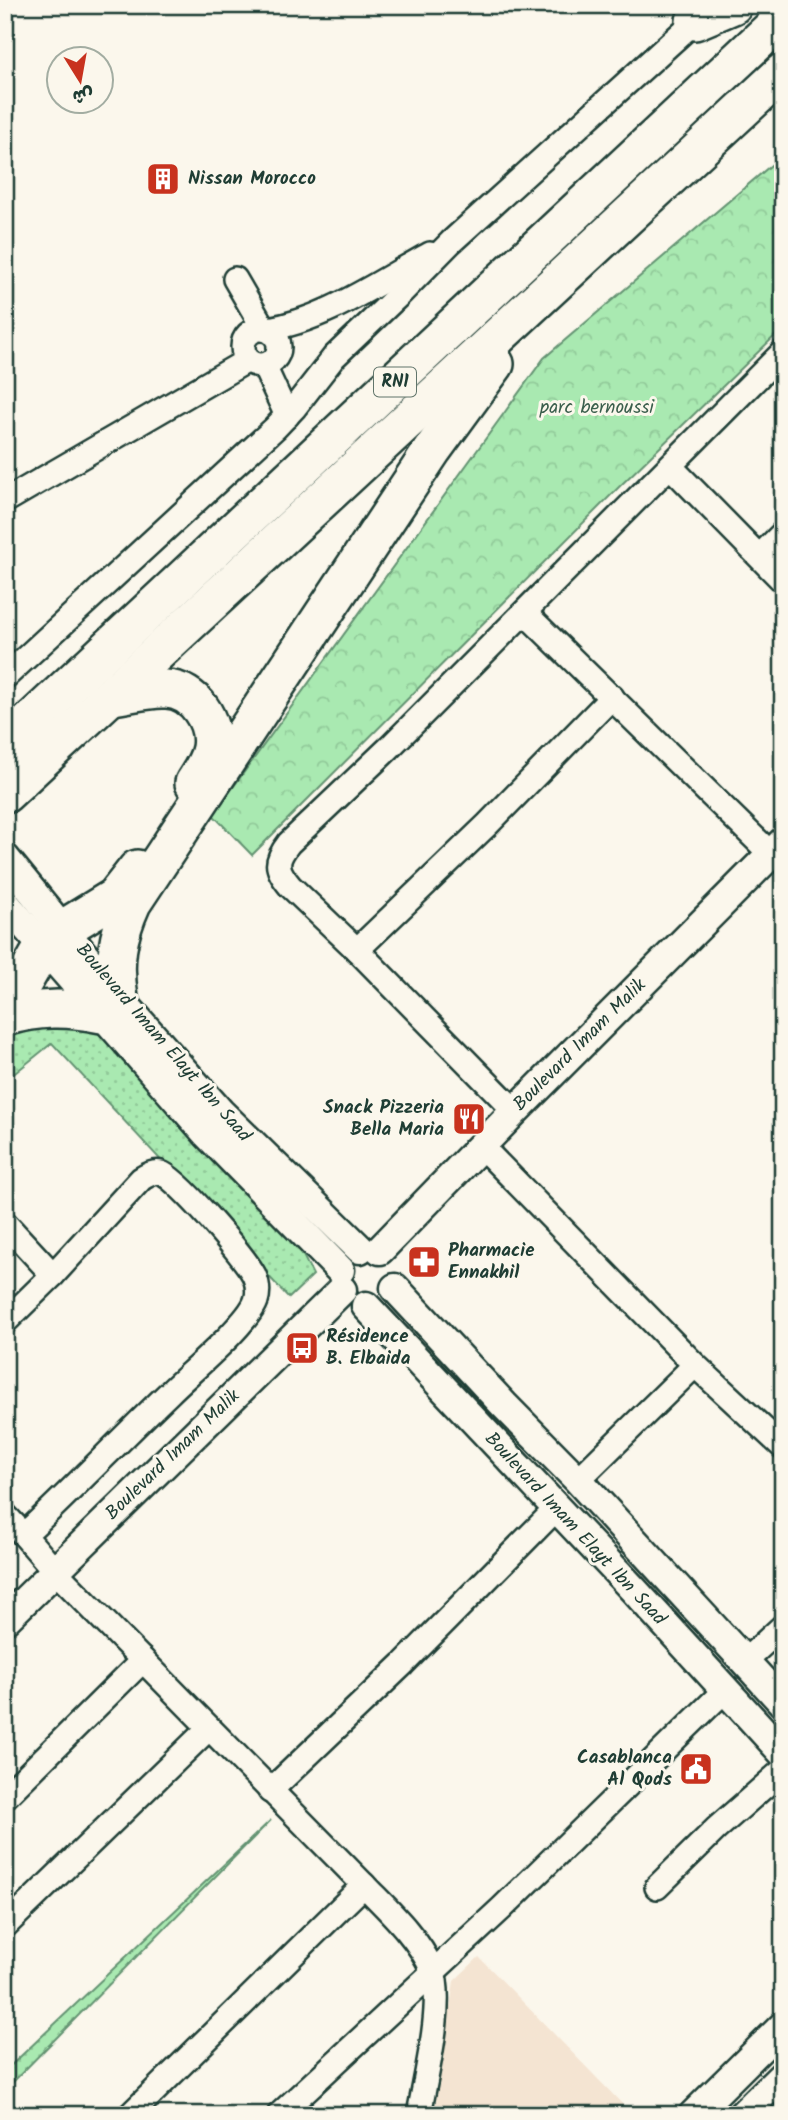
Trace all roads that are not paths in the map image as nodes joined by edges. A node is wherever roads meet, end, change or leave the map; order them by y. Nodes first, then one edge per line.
1 (733, 5) edge
2 (704, 13) edge
3 (783, 18) edge
4 (783, 72) edge
5 (629, 216) junction
6 (451, 242) junction
7 (228, 282) dead end
8 (259, 344) junction
9 (783, 352) edge
10 (287, 416) junction
11 (671, 467) junction
12 (5, 485) edge
13 (5, 501) edge
14 (783, 533) edge
15 (760, 556) junction
16 (783, 580) edge
17 (525, 613) junction
18 (5, 677) edge
19 (111, 696) junction
20 (612, 697) junction
21 (5, 745) edge
22 (5, 794) edge
23 (777, 848) edge
24 (5, 858) edge
25 (5, 903) edge
26 (54, 937) junction
27 (357, 950) junction
28 (5, 997) edge
29 (110, 1006) junction
30 (5, 1017) edge
31 (515, 1111) junction
32 (482, 1147) junction
33 (5, 1223) edge
34 (370, 1250) junction
35 (52, 1276) junction
36 (341, 1280) junction
37 (395, 1289) junction
38 (366, 1306) junction
39 (5, 1322) edge
40 (695, 1364) junction
41 (783, 1447) edge
42 (578, 1480) junction
43 (556, 1509) junction
44 (5, 1514) edge
45 (24, 1535) junction
46 (54, 1570) junction
47 (5, 1620) edge
48 (783, 1626) edge
49 (143, 1660) junction
50 (745, 1661) junction
51 (725, 1690) junction
52 (783, 1703) edge
53 (209, 1728) junction
54 (783, 1753) edge
55 (783, 1770) edge
56 (270, 1791) junction
57 (5, 1797) edge
58 (364, 1885) junction
59 (657, 1887) dead end
60 (5, 1926) edge
61 (433, 1972) junction
62 (783, 2025) edge
63 (783, 2075) edge
64 (130, 2115) edge
65 (279, 2115) edge
66 (419, 2115) edge
67 (693, 2115) edge
68 (742, 2115) edge

1 - 2 highway
2 - 6 street
3 - 21 highway, RN1
4 - 5 highway, RN1
5 - 19 highway, RN1
5 - 29 highway
6 - 8 street
6 - 10 street
7 - 8 street
8 - 10 street
8 - 12 street
8 - 13 street
9 - 11 street
10 - 18 street
11 - 15 street
11 - 17 street
14 - 15 street
15 - 16 street
17 - 20 street
17 - 27 street
19 - 22 highway, RN1
19 - 26 highway
20 - 23 street
20 - 27 street
23 - 31 street, Boulevard Imam Malik
24 - 26 street, Boulevard Imam Elayt Ibn Saad
25 - 26 street, Boulevard Imam Elayt Ibn Saad
26 - 28 highway
26 - 29 street, Boulevard Imam Elayt Ibn Saad
27 - 31 street
29 - 30 highway
29 - 34 street, Boulevard Imam Elayt Ibn Saad
29 - 36 street, Boulevard Imam Elayt Ibn Saad
31 - 32 street, Boulevard Imam Malik
32 - 34 street, Boulevard Imam Malik
32 - 40 street
33 - 35 street
34 - 36 street
34 - 37 street
35 - 39 street
35 - 45 street
36 - 38 street
36 - 46 street, Boulevard Imam Malik
37 - 38 street
37 - 42 street, Boulevard Imam Elayt Ibn Saad
38 - 43 street, Boulevard Imam Elayt Ibn Saad
40 - 41 street
40 - 42 street
42 - 50 street, Boulevard Imam Elayt Ibn Saad
43 - 51 street, Boulevard Imam Elayt Ibn Saad
43 - 56 street
44 - 45 street
45 - 46 street
46 - 47 street, Boulevard Imam Malik
46 - 49 street
48 - 50 street
49 - 53 street
49 - 57 street
50 - 52 street, Boulevard Imam Elayt Ibn Saad
51 - 54 street, Boulevard Imam Elayt Ibn Saad
51 - 61 street
53 - 56 street
53 - 60 street
55 - 59 street
56 - 58 street
58 - 61 street
58 - 64 street
61 - 65 street
61 - 66 street
62 - 67 street
63 - 68 street

